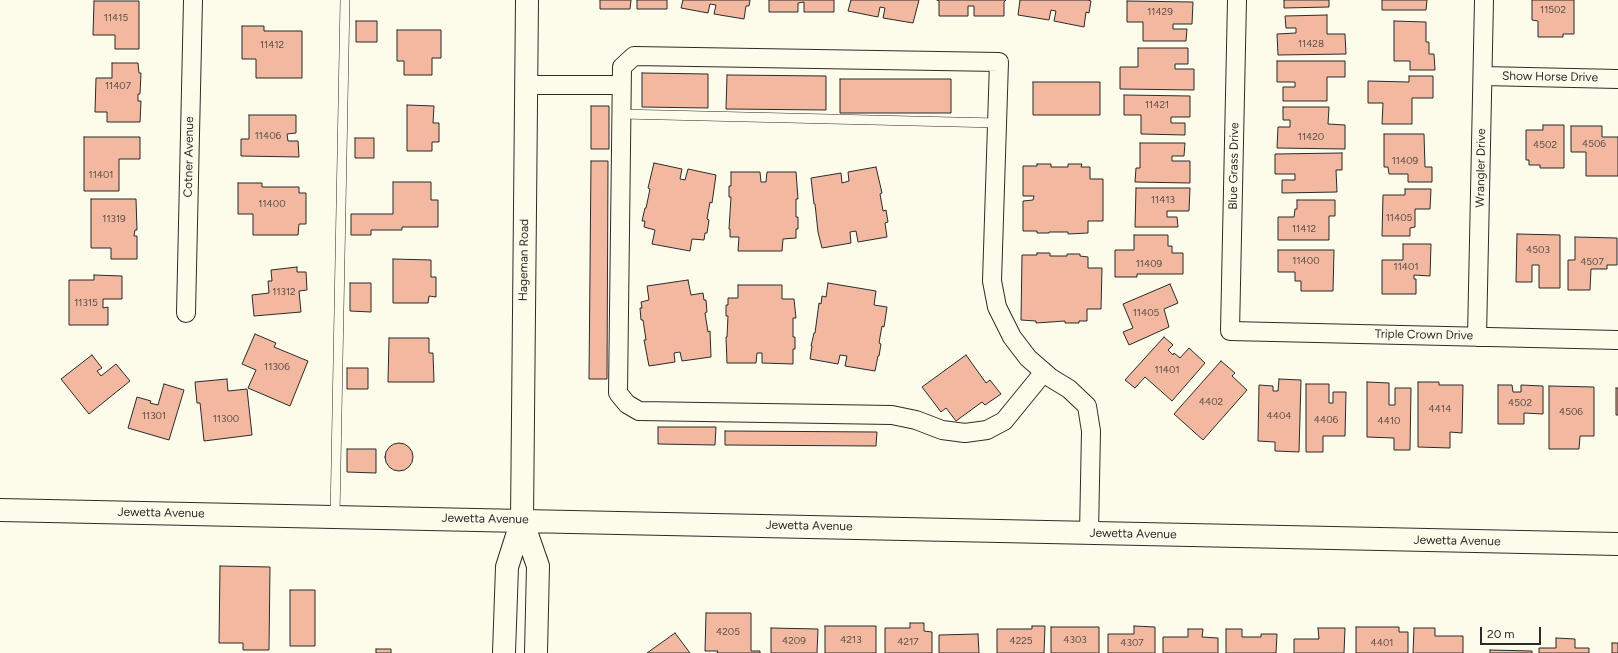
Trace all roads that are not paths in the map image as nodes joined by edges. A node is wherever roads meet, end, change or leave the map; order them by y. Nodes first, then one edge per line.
1 (193, 0) edge
2 (346, 0) edge
3 (527, 0) edge
4 (1237, 0) edge
5 (1484, 0) edge
6 (1483, 76) junction
7 (1618, 79) edge
8 (526, 85) junction
9 (621, 85) junction
10 (621, 114) junction
11 (997, 123) junction
12 (186, 313) dead end
13 (1230, 331) joint
14 (1477, 337) junction
15 (1618, 340) edge
16 (1044, 372) junction
17 (0, 510) edge
18 (335, 516) junction
19 (522, 520) junction
20 (1089, 533) junction
21 (1618, 544) edge
22 (504, 653) edge
23 (536, 653) edge

1 - 12 street, Cotner Avenue
2 - 18 lane
3 - 8 street, Hageman Road
4 - 13 street, Blue Grass Drive
5 - 6 street, Wrangler Drive
6 - 7 street, Show Horse Drive
6 - 14 street, Wrangler Drive
8 - 9 street
8 - 19 street, Hageman Road
9 - 10 street
9 - 11 street
10 - 11 lane
10 - 16 street
11 - 16 street
13 - 14 street, Triple Crown Drive
14 - 15 street, Triple Crown Drive
16 - 20 street
17 - 18 street, Jewetta Avenue
18 - 19 street, Jewetta Avenue
19 - 20 street, Jewetta Avenue
19 - 22 street, Hageman Road
19 - 23 street, Hageman Road
20 - 21 street, Jewetta Avenue

